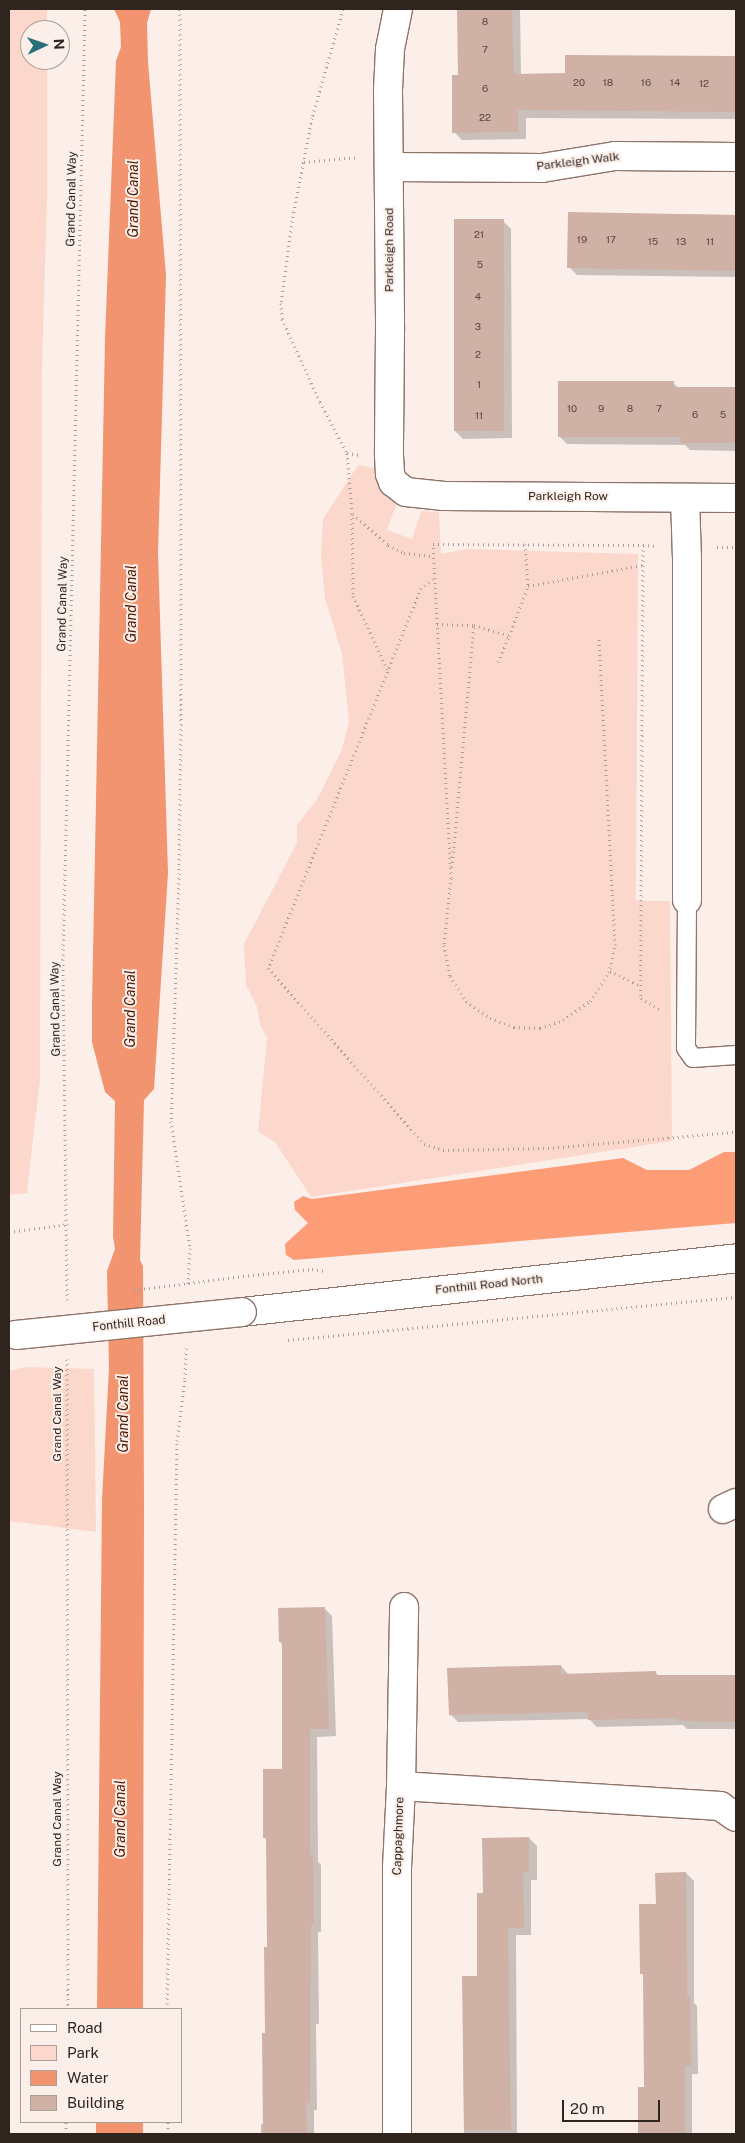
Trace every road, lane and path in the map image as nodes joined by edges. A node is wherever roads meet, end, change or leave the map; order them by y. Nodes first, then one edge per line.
1 (85, 9) edge
2 (180, 9) edge
3 (343, 9) edge
4 (398, 9) edge
5 (736, 157) edge
6 (304, 162) junction
7 (390, 167) junction
8 (347, 453) junction
9 (368, 455) dead end
10 (401, 489) joint
11 (685, 498) junction
12 (736, 498) edge
13 (352, 513) junction
14 (525, 544) junction
15 (713, 546) dead end
16 (736, 547) edge
17 (433, 556) junction
18 (643, 565) junction
19 (434, 579) junction
20 (528, 586) junction
21 (437, 624) junction
22 (474, 625) junction
23 (509, 636) junction
24 (599, 636) dead end
25 (498, 662) dead end
26 (388, 671) junction
27 (451, 878) junction
28 (687, 900) joint
29 (610, 971) junction
30 (641, 986) junction
31 (686, 1024) junction
32 (736, 1055) edge
33 (736, 1132) edge
34 (68, 1224) junction
35 (9, 1232) edge
36 (736, 1258) edge
37 (312, 1269) dead end
38 (242, 1276) dead end
39 (188, 1295) dead end
40 (736, 1297) edge
41 (67, 1305) dead end
42 (242, 1312) joint
43 (12, 1336) edge
44 (186, 1341) dead end
45 (284, 1341) dead end
46 (67, 1354) dead end
47 (404, 1607) dead end
48 (401, 1786) junction
49 (736, 1817) edge
50 (68, 2008) edge
51 (167, 2008) edge
52 (397, 2134) edge

1 - 34 path, Grand Canal Way
2 - 39 path
3 - 6 path
4 - 7 street, Parkleigh Road
5 - 7 street, Parkleigh Walk
6 - 7 path
6 - 8 path
7 - 10 street, Parkleigh Road
8 - 9 path
8 - 13 path
10 - 11 street, Parkleigh Row
11 - 12 street, Parkleigh Row
11 - 28 street
13 - 17 path
13 - 26 path
14 - 17 path
14 - 18 path
14 - 20 path
15 - 16 path
17 - 19 path
18 - 20 path
18 - 30 path
19 - 21 path
19 - 26 path
20 - 23 path
21 - 22 path
21 - 27 path
22 - 23 path
22 - 27 path
23 - 25 path
24 - 29 path
26 - 33 path
27 - 29 path
28 - 31 lane
29 - 30 path
30 - 31 path
31 - 32 lane
34 - 35 path
34 - 41 path, Grand Canal Way
36 - 42 street, Fonthill Road North
37 - 38 path
40 - 45 path
42 - 43 street, Fonthill Road, bridge
44 - 51 path
46 - 50 path, Grand Canal Way
47 - 48 street
48 - 49 street, Cappaghmore
48 - 52 street, Cappaghmore

